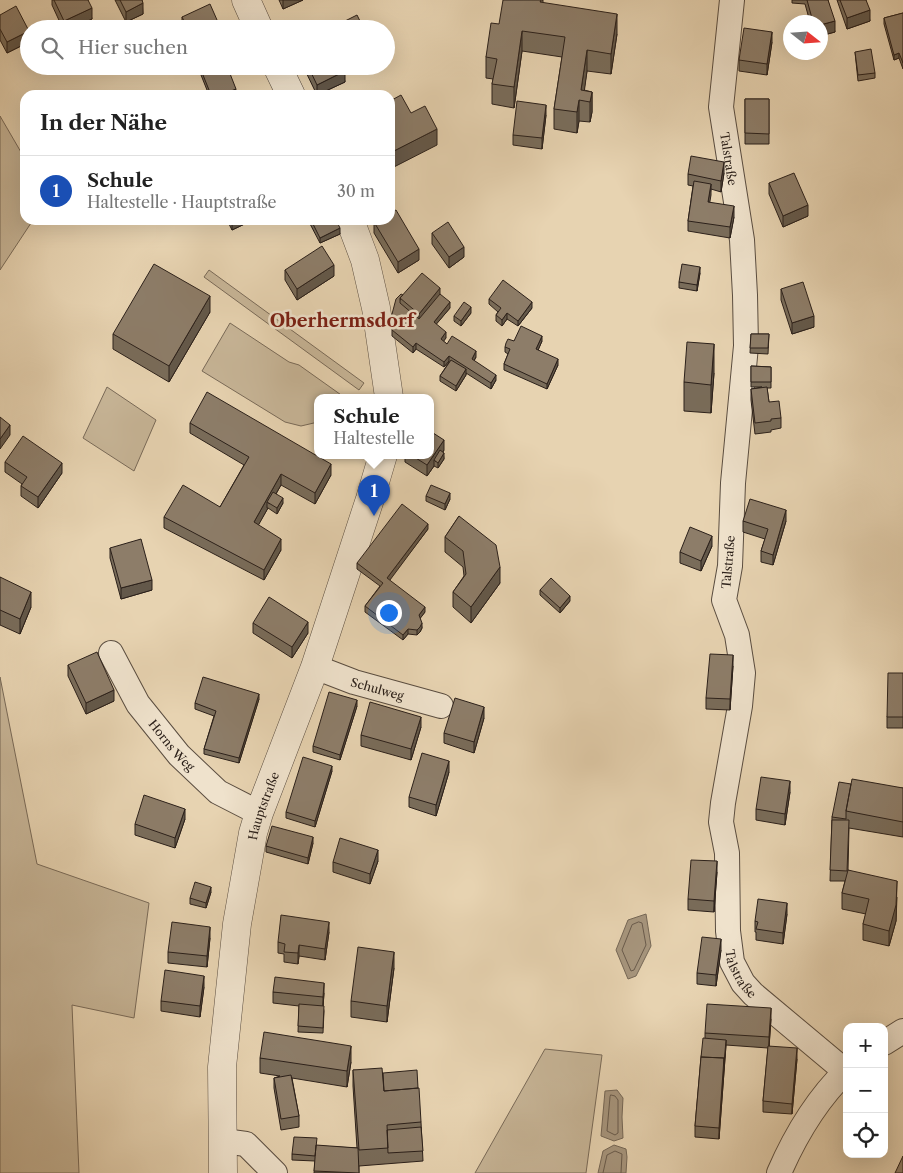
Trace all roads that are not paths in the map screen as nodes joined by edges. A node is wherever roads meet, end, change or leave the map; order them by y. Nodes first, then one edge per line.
1 (246, 0) edge
2 (732, 0) edge
3 (255, 20) edge
4 (281, 75) edge
5 (289, 90) edge
6 (352, 225) edge
7 (389, 394) edge
8 (382, 459) edge
9 (110, 653) dead end
10 (315, 667) junction
11 (441, 706) dead end
12 (259, 813) junction
13 (903, 1031) edge
14 (888, 1040) edge
15 (844, 1068) edge
16 (843, 1074) edge
17 (224, 1141) junction
18 (223, 1173) edge
19 (275, 1173) edge
20 (779, 1173) edge

1 - 3 street
2 - 15 street, Talstraße
4 - 5 street
6 - 7 street
8 - 10 street, Hauptstraße
9 - 12 street, Horns Weg
10 - 11 street, Schulweg
10 - 12 street, Hauptstraße
12 - 17 street, Hauptstraße
13 - 14 street
16 - 20 street
17 - 18 street, Hauptstraße
17 - 19 street

